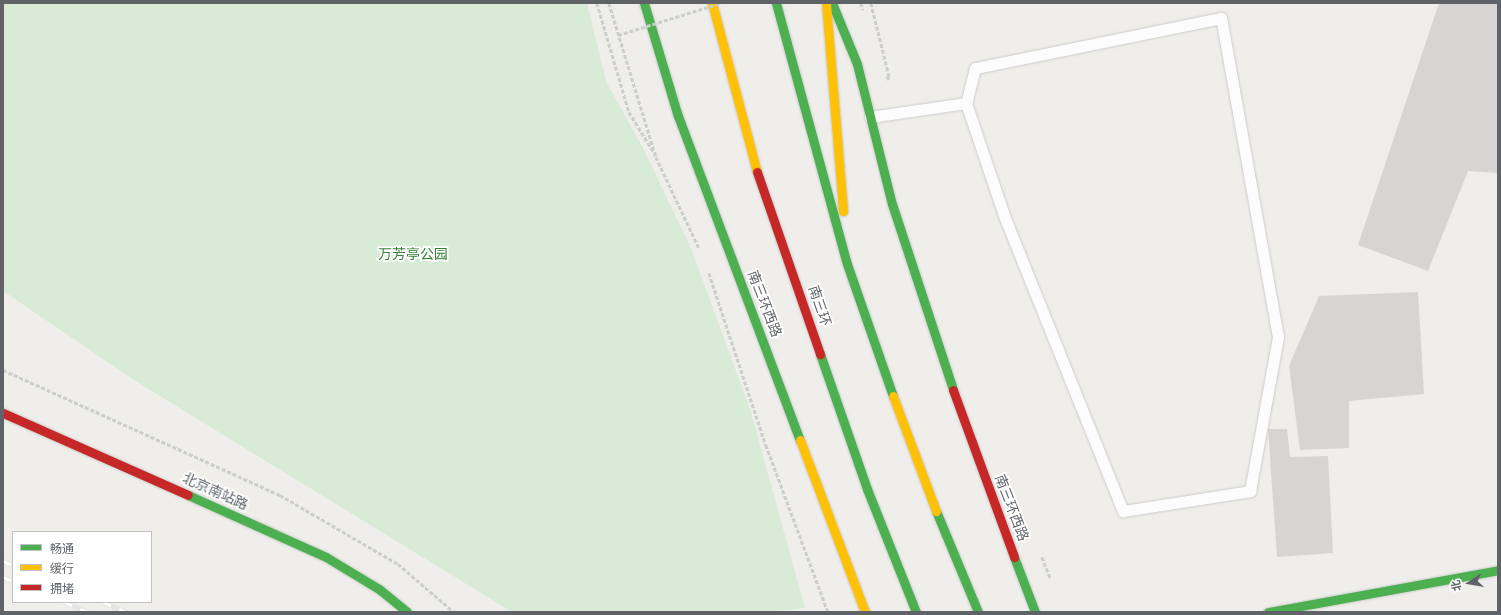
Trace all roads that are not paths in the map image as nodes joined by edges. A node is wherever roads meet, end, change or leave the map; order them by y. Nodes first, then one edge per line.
1 (644, 3) edge
2 (712, 3) edge
3 (776, 3) edge
4 (826, 3) edge
5 (832, 3) edge
6 (966, 103) junction
7 (870, 117) junction
8 (847, 264) junction
9 (3, 413) edge
10 (1498, 570) edge
11 (407, 612) edge
12 (865, 612) edge
13 (916, 612) edge
14 (978, 612) edge
15 (1036, 612) edge
16 (1268, 612) edge

1 - 12 main road, 南三环西路
2 - 13 main road, 南三环
3 - 8 main road
4 - 8 main road
5 - 7 main road, 南三环西路
6 - 6 lane
6 - 7 lane
7 - 15 main road, 南三环西路
8 - 14 main road
9 - 11 main road, 北京南站路
10 - 16 main road

